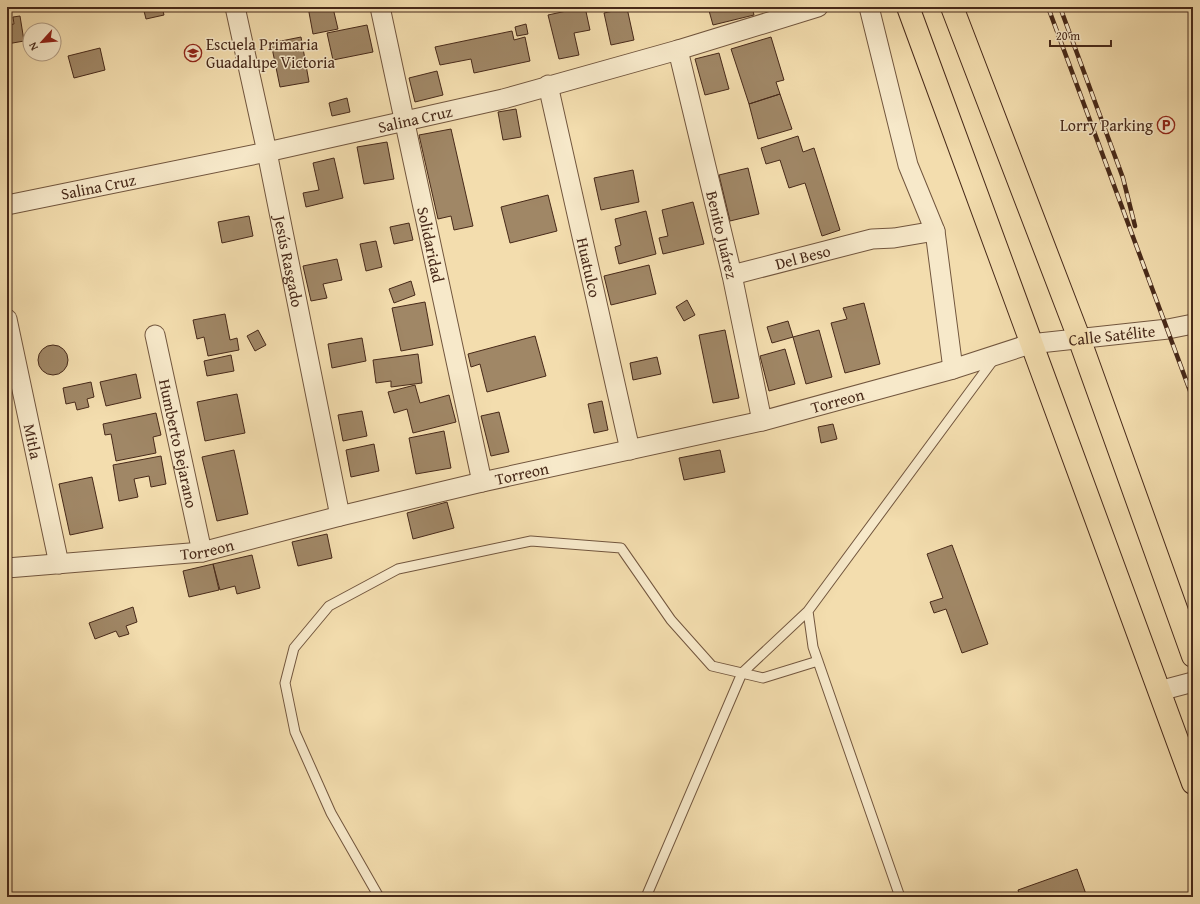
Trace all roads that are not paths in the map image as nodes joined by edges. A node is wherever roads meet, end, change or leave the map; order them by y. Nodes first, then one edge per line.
1 (235, 7) edge
2 (380, 7) edge
3 (818, 7) edge
4 (870, 7) edge
5 (908, 7) edge
6 (952, 7) edge
7 (678, 50) junction
8 (548, 85) junction
9 (405, 121) junction
10 (267, 152) junction
11 (7, 205) edge
12 (935, 231) junction
13 (732, 275) junction
14 (7, 319) edge
15 (1193, 324) edge
16 (155, 336) dead end
17 (1079, 338) junction
18 (1030, 344) junction
19 (996, 356) junction
20 (953, 369) junction
21 (762, 421) junction
22 (630, 450) junction
23 (482, 482) junction
24 (340, 516) junction
25 (202, 552) junction
26 (59, 564) junction
27 (7, 568) edge
28 (808, 611) junction
29 (1193, 656) edge
30 (818, 661) junction
31 (742, 673) junction
32 (1193, 682) edge
33 (1159, 691) junction
34 (1193, 783) edge
35 (379, 897) edge
36 (646, 897) edge
37 (900, 897) edge

1 - 10 street, Jesús Rasgado
2 - 9 street, Solidaridad
3 - 7 street, Salina Cruz
4 - 12 street
5 - 18 main road
6 - 17 main road
7 - 8 street, Salina Cruz
7 - 13 street, Benito Juárez
8 - 9 street, Salina Cruz
8 - 22 street, Huatulco
9 - 10 street, Salina Cruz
9 - 23 street, Solidaridad
10 - 11 street, Salina Cruz
10 - 24 street, Jesús Rasgado
12 - 13 street, Del Beso
12 - 20 street
13 - 21 street, Benito Juárez
14 - 26 street, Mitla
15 - 17 street, Calle Satélite
16 - 25 street, Humberto Bejarano
17 - 18 street, Calle Satélite
17 - 29 main road
18 - 19 street, Torreon
18 - 33 main road
19 - 20 street, Torreon
19 - 28 lane
20 - 21 street, Torreon
21 - 22 street, Torreon
22 - 23 street, Torreon
23 - 24 street, Torreon
24 - 25 street, Torreon
25 - 26 street, Torreon
26 - 27 street, Torreon
28 - 30 lane
28 - 31 lane
30 - 31 lane
30 - 37 lane
31 - 35 lane
31 - 36 lane
32 - 33 street
33 - 34 main road

